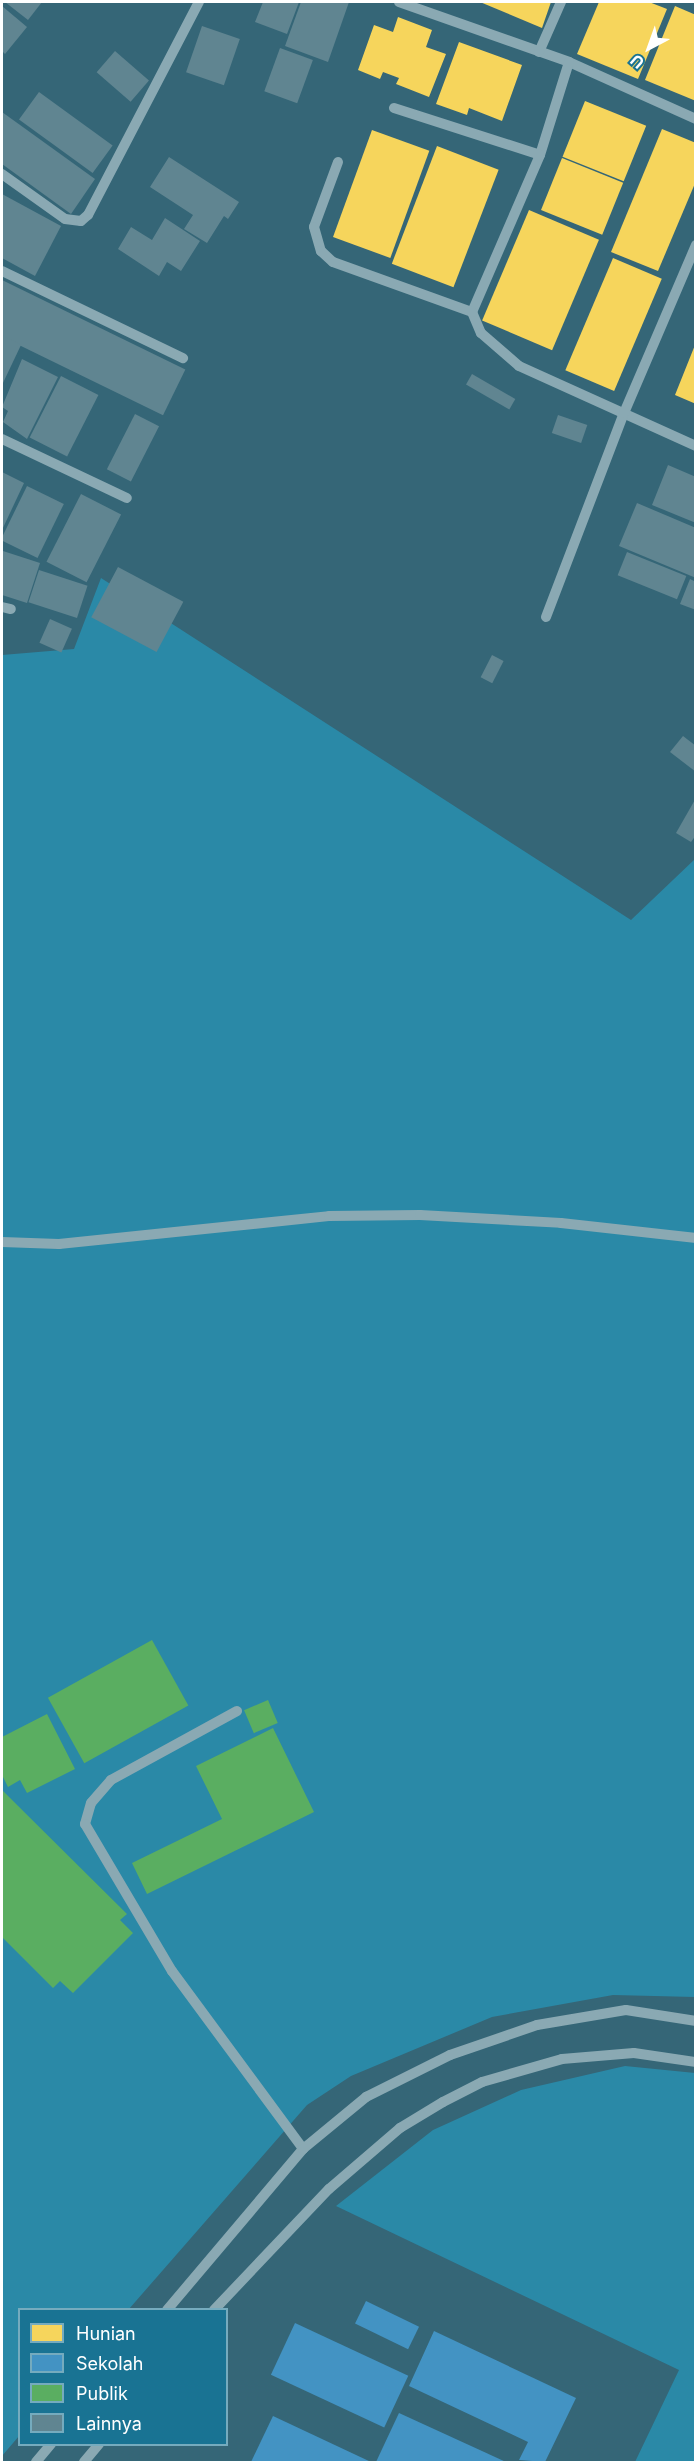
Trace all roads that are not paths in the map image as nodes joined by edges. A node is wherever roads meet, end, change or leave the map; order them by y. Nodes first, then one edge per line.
1 (199, 2) edge
2 (399, 2) edge
3 (561, 2) edge
4 (539, 52) junction
5 (569, 62) junction
6 (394, 108) dead end
7 (696, 119) edge
8 (540, 155) junction
9 (338, 162) dead end
10 (2, 174) edge
11 (696, 245) edge
12 (2, 271) edge
13 (472, 312) junction
14 (183, 358) dead end
15 (624, 413) junction
16 (2, 439) edge
17 (696, 446) edge
18 (127, 498) dead end
19 (546, 617) dead end
20 (696, 1238) edge
21 (2, 1242) edge
22 (237, 1711) dead end
23 (696, 2021) edge
24 (696, 2062) edge
25 (303, 2149) junction
26 (169, 2308) edge
27 (216, 2308) edge
28 (50, 2446) edge
29 (98, 2446) edge
30 (36, 2463) edge
31 (84, 2463) edge

1 - 10 street
2 - 4 street
3 - 4 street
4 - 5 street
5 - 7 street
5 - 8 street
6 - 8 street
8 - 13 street
9 - 13 street
11 - 15 street
12 - 14 street
13 - 15 street
15 - 17 street
15 - 19 street
16 - 18 street
20 - 21 street
22 - 25 street
23 - 25 street
24 - 27 street
25 - 26 street
28 - 30 street
29 - 31 street

